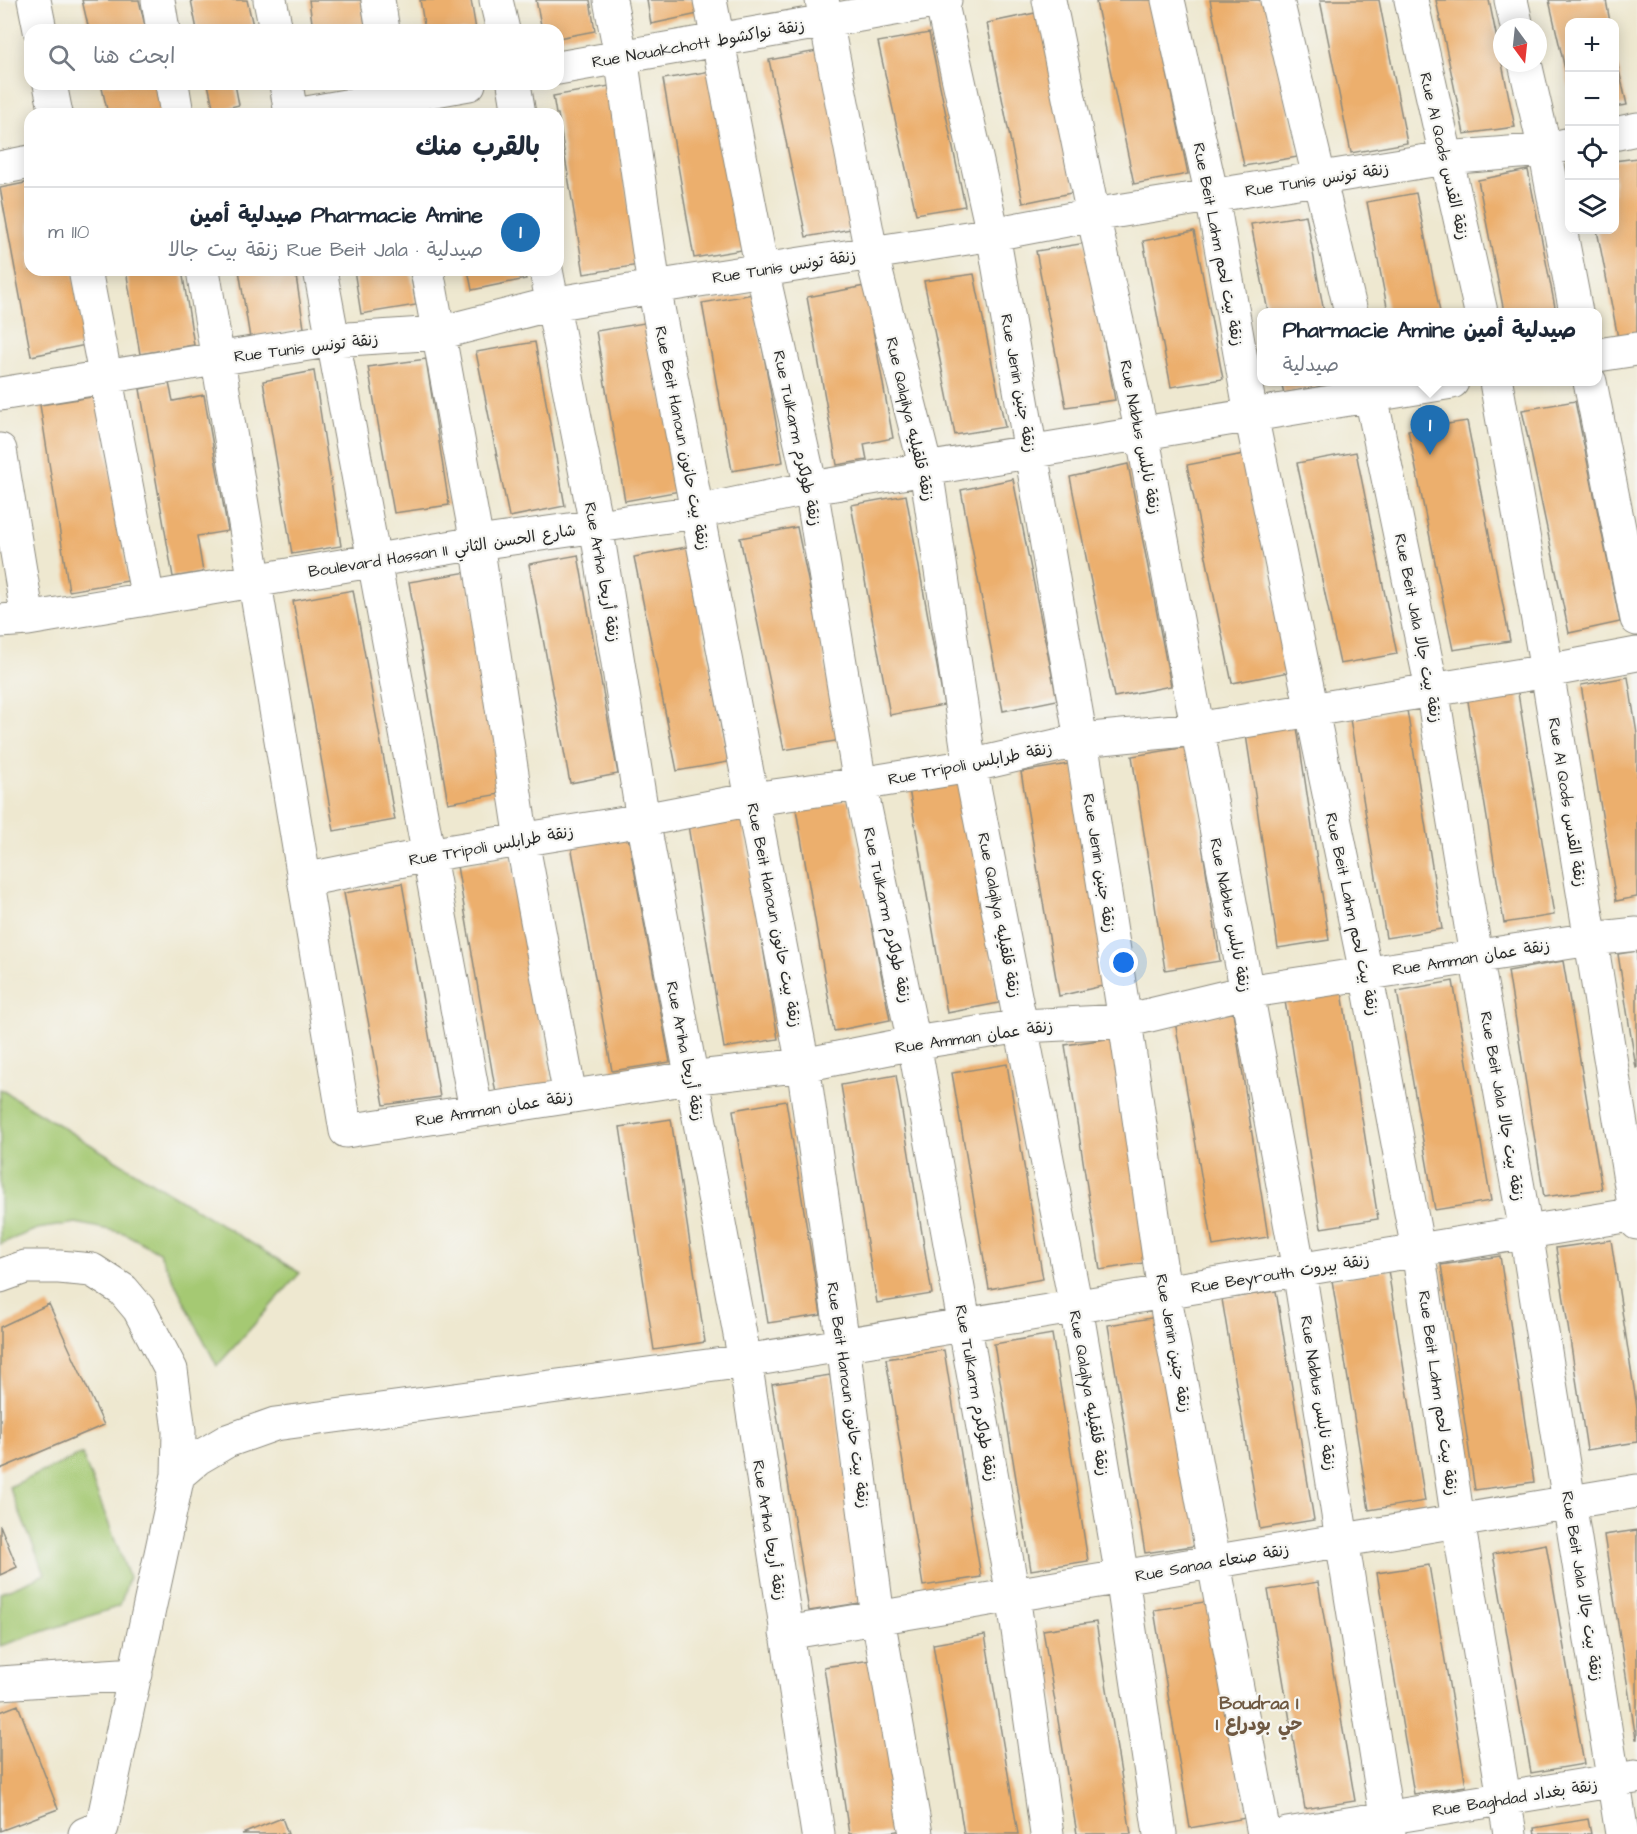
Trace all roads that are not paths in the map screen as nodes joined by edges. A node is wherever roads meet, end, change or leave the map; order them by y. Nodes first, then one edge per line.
1 (34, 0) edge
2 (158, 0) edge
3 (270, 0) edge
4 (378, 0) edge
5 (496, 0) edge
6 (610, 0) edge
7 (710, 0) edge
8 (942, 0) edge
9 (1049, 0) edge
10 (1168, 0) edge
11 (1277, 0) edge
12 (1411, 0) edge
13 (1511, 0) edge
14 (824, 10) edge
15 (1515, 18) edge
16 (39, 24) edge
17 (162, 24) edge
18 (275, 24) edge
19 (382, 24) edge
20 (502, 24) edge
21 (718, 40) junction
22 (621, 56) junction
23 (564, 67) edge
24 (1528, 72) edge
25 (51, 90) edge
26 (173, 90) edge
27 (287, 90) edge
28 (437, 90) edge
29 (515, 90) edge
30 (395, 98) edge
31 (55, 108) edge
32 (176, 108) edge
33 (290, 108) edge
34 (337, 108) edge
35 (518, 108) edge
36 (1637, 129) edge
37 (1619, 133) edge
38 (1557, 147) edge
39 (1445, 158) junction
40 (24, 163) edge
41 (0, 168) edge
42 (1319, 179) junction
43 (1212, 196) junction
44 (1093, 215) junction
45 (993, 234) junction
46 (871, 252) junction
47 (762, 270) junction
48 (86, 276) edge
49 (204, 276) edge
50 (321, 276) edge
51 (428, 276) edge
52 (547, 276) edge
53 (654, 287) junction
54 (552, 304) junction
55 (1350, 308) edge
56 (1479, 308) edge
57 (1576, 308) edge
58 (439, 333) junction
59 (333, 340) junction
60 (1637, 349) edge
61 (1602, 354) edge
62 (218, 359) junction
63 (106, 377) junction
64 (1393, 386) edge
65 (1497, 386) edge
66 (1591, 386) edge
67 (1370, 388) edge
68 (0, 394) edge
69 (1251, 415) junction
70 (1142, 433) junction
71 (0, 450) edge
72 (1030, 452) junction
73 (926, 469) junction
74 (811, 488) junction
75 (697, 512) junction
76 (596, 525) junction
77 (477, 543) junction
78 (374, 561) junction
79 (254, 581) junction
80 (148, 599) junction
81 (1637, 619) edge
82 (14, 620) edge
83 (1637, 654) edge
84 (1547, 671) junction
85 (1432, 689) junction
86 (1310, 710) junction
87 (1196, 729) junction
88 (1081, 740) junction
89 (970, 766) junction
90 (860, 784) junction
91 (753, 799) junction
92 (643, 820) junction
93 (522, 840) junction
94 (428, 855) junction
95 (304, 880) junction
96 (1637, 934) edge
97 (1591, 939) junction
98 (1476, 956) junction
99 (1366, 973) junction
100 (1246, 992) junction
101 (1125, 1021) junction
102 (1022, 1026) junction
103 (914, 1043) junction
104 (803, 1065) junction
105 (690, 1078) junction
106 (570, 1096) junction
107 (476, 1110) junction
108 (1636, 1217) edge
109 (1526, 1232) junction
110 (1418, 1250) junction
111 (1299, 1269) junction
112 (0, 1276) edge
113 (1164, 1292) junction
114 (1076, 1307) junction
115 (965, 1325) junction
116 (843, 1344) junction
117 (745, 1361) junction
118 (178, 1475) junction
119 (1637, 1491) edge
120 (1570, 1502) junction
121 (1458, 1521) junction
122 (1343, 1540) junction
123 (1214, 1562) junction
124 (1122, 1577) junction
125 (1013, 1595) junction
126 (878, 1618) junction
127 (786, 1633) junction
128 (136, 1674) junction
129 (0, 1683) edge
130 (1626, 1779) edge
131 (1505, 1799) junction
132 (1388, 1826) edge
133 (85, 1834) edge
134 (818, 1834) edge
135 (916, 1834) edge
136 (1047, 1834) edge
137 (1160, 1834) edge
138 (1264, 1834) edge
139 (1287, 1834) edge
140 (1510, 1834) edge
141 (1622, 1834) edge

1 - 16 street
2 - 17 street
3 - 18 street
4 - 19 street
5 - 20 street
6 - 22 street, Rue Beit Hanoun زنقة بيت حانون
7 - 21 street, Rue Tulkarm زنقة طولكرم
8 - 14 street, Rue Nouakchott زنقة نواكشوط
8 - 45 street, Rue Jenin زنقة جنين
9 - 44 street, Rue Nablus زنقة نابلس
10 - 43 street, Rue Beit Lahm زنقة بيت لحم
11 - 42 street
12 - 39 street, Rue Al Qods زنقة القدس
13 - 15 street
14 - 21 street, Rue Nouakchott زنقة نواكشوط
14 - 46 street, Rue Qalqilya زنقة قلقيليه
21 - 22 street, Rue Nouakchott زنقة نواكشوط
21 - 47 street, Rue Tulkarm زنقة طولكرم
22 - 23 street, Rue Nouakchott زنقة نواكشوط
22 - 53 street, Rue Beit Hanoun زنقة بيت حانون
24 - 38 street
25 - 31 street
26 - 32 street
27 - 33 street
28 - 30 street
29 - 35 street
30 - 34 street
36 - 37 street
38 - 39 street, Rue Tunis زنقة تونس
38 - 57 street
39 - 42 street, Rue Tunis زنقة تونس
39 - 56 street, Rue Al Qods زنقة القدس
40 - 41 street
42 - 43 street, Rue Tunis زنقة تونس
42 - 55 street
43 - 44 street, Rue Tunis زنقة تونس
43 - 69 street, Rue Beit Lahm زنقة بيت لحم
44 - 45 street, Rue Tunis زنقة تونس
44 - 70 street, Rue Nablus زنقة نابلس
45 - 46 street, Rue Tunis زنقة تونس
45 - 72 street, Rue Jenin زنقة جنين
46 - 47 street, Rue Tunis زنقة تونس
46 - 73 street, Rue Qalqilya زنقة قلقيليه
47 - 53 street, Rue Tunis زنقة تونس
47 - 74 street, Rue Tulkarm زنقة طولكرم
48 - 63 street
49 - 62 street
50 - 59 street
51 - 58 street
52 - 54 street, Rue Ariha زنقة أريحا
53 - 54 street, Rue Tunis زنقة تونس
53 - 75 street, Rue Beit Hanoun زنقة بيت حانون
54 - 58 street, Rue Tunis زنقة تونس
54 - 76 street, Rue Ariha زنقة أريحا
58 - 59 street, Rue Tunis زنقة تونس
58 - 77 street
59 - 62 street, Rue Tunis زنقة تونس
59 - 78 street
60 - 61 street
62 - 63 street, Rue Tunis زنقة تونس
62 - 79 street
63 - 68 street, Rue Tunis زنقة تونس
63 - 80 street
64 - 67 street, Boulevard Hassan II شارع الحسن الثاني
65 - 84 street, Rue Al Qods زنقة القدس
66 - 81 street
67 - 69 street, Boulevard Hassan II شارع الحسن الثاني
67 - 85 street, Rue Beit Jala زنقة بيت جالا
69 - 70 street, Boulevard Hassan II شارع الحسن الثاني
69 - 86 street, Rue Beit Lahm زنقة بيت لحم
70 - 72 street, Boulevard Hassan II شارع الحسن الثاني
70 - 87 street, Rue Nablus زنقة نابلس
71 - 82 street
72 - 73 street, Boulevard Hassan II شارع الحسن الثاني
72 - 88 street, Rue Jenin زنقة جنين
73 - 74 street, Boulevard Hassan II شارع الحسن الثاني
73 - 89 street, Rue Qalqilya زنقة قلقيليه
74 - 75 street, Boulevard Hassan II شارع الحسن الثاني
74 - 90 street, Rue Tulkarm زنقة طولكرم
75 - 76 street, Boulevard Hassan II شارع الحسن الثاني
75 - 91 street, Rue Beit Hanoun زنقة بيت حانون
76 - 77 street, Boulevard Hassan II شارع الحسن الثاني
76 - 92 street, Rue Ariha زنقة أريحا
77 - 78 street, Boulevard Hassan II شارع الحسن الثاني
77 - 93 street
78 - 79 street, Boulevard Hassan II شارع الحسن الثاني
78 - 94 street
79 - 80 street, Boulevard Hassan II شارع الحسن الثاني
79 - 95 street
80 - 82 street, Boulevard Hassan II شارع الحسن الثاني
83 - 84 street, Rue Tripoli زنقة طرابلس
84 - 85 street, Rue Tripoli زنقة طرابلس
84 - 97 street, Rue Al Qods زنقة القدس
85 - 86 street, Rue Tripoli زنقة طرابلس
85 - 98 street, Rue Beit Jala زنقة بيت جالا
86 - 87 street, Rue Tripoli زنقة طرابلس
86 - 99 street, Rue Beit Lahm زنقة بيت لحم
87 - 88 street, Rue Tripoli زنقة طرابلس
87 - 100 street, Rue Nablus زنقة نابلس
88 - 89 street, Rue Tripoli زنقة طرابلس
88 - 101 street, Rue Jenin زنقة جنين
89 - 90 street, Rue Tripoli زنقة طرابلس
89 - 102 street, Rue Qalqilya زنقة قلقيليه
90 - 91 street, Rue Tripoli زنقة طرابلس
90 - 103 street, Rue Tulkarm زنقة طولكرم
91 - 92 street, Rue Tripoli زنقة طرابلس
91 - 104 street, Rue Beit Hanoun زنقة بيت حانون
92 - 93 street, Rue Tripoli زنقة طرابلس
92 - 105 street, Rue Ariha زنقة أريحا
93 - 94 street, Rue Tripoli زنقة طرابلس
93 - 106 street
94 - 95 street, Rue Tripoli زنقة طرابلس
94 - 107 street
95 - 107 street, Rue Amman زنقة عمان
96 - 97 street, Rue Amman زنقة عمان
97 - 98 street, Rue Amman زنقة عمان
97 - 108 street, Rue Al Qods زنقة القدس
98 - 99 street, Rue Amman زنقة عمان
98 - 109 street, Rue Beit Jala زنقة بيت جالا
99 - 100 street, Rue Amman زنقة عمان
99 - 110 street, Rue Beit Lahm زنقة بيت لحم
100 - 101 street, Rue Amman زنقة عمان
100 - 111 street, Rue Nablus زنقة نابلس
101 - 102 street, Rue Amman زنقة عمان
101 - 113 street, Rue Jenin زنقة جنين
102 - 103 street, Rue Amman زنقة عمان
102 - 114 street, Rue Qalqilya زنقة قلقيليه
103 - 104 street, Rue Amman زنقة عمان
103 - 115 street, Rue Tulkarm زنقة طولكرم
104 - 105 street, Rue Amman زنقة عمان
104 - 116 street, Rue Beit Hanoun زنقة بيت حانون
105 - 106 street, Rue Amman زنقة عمان
105 - 117 street, Rue Ariha زنقة أريحا
106 - 107 street, Rue Amman زنقة عمان
108 - 109 street, Rue Beyrouth زنقة بيروت
109 - 110 street, Rue Beyrouth زنقة بيروت
109 - 120 street, Rue Beit Jala زنقة بيت جالا
110 - 111 street, Rue Beyrouth زنقة بيروت
110 - 121 street, Rue Beit Lahm زنقة بيت لحم
111 - 113 street, Rue Beyrouth زنقة بيروت
111 - 122 street, Rue Nablus زنقة نابلس
112 - 118 street
113 - 114 street, Rue Beyrouth زنقة بيروت
113 - 123 street, Rue Jenin زنقة جنين
114 - 115 street, Rue Beyrouth زنقة بيروت
114 - 124 street, Rue Qalqilya زنقة قلقيليه
115 - 116 street, Rue Beyrouth زنقة بيروت
115 - 125 street, Rue Tulkarm زنقة طولكرم
116 - 117 street, Rue Beyrouth زنقة بيروت
116 - 126 street, Rue Beit Hanoun زنقة بيت حانون
117 - 118 street, Rue Beyrouth زنقة بيروت
117 - 127 street, Rue Ariha زنقة أريحا
118 - 128 street
119 - 120 street, Rue Sanaa زنقة صنعاء
120 - 121 street, Rue Sanaa زنقة صنعاء
120 - 130 street, Rue Beit Jala زنقة بيت جالا
121 - 122 street, Rue Sanaa زنقة صنعاء
121 - 131 street, Rue Beit Lahm زنقة بيت لحم
122 - 123 street, Rue Sanaa زنقة صنعاء
122 - 132 street, Rue Nablus زنقة نابلس
123 - 124 street, Rue Sanaa زنقة صنعاء
123 - 138 street, Rue Jenin زنقة جنين
124 - 125 street, Rue Sanaa زنقة صنعاء
124 - 137 street, Rue Qalqilya زنقة قلقيليه
125 - 126 street, Rue Sanaa زنقة صنعاء
125 - 136 street, Rue Tulkarm زنقة طولكرم
126 - 127 street, Rue Sanaa زنقة صنعاء
126 - 135 street, Rue Beit Hanoun زنقة بيت حانون
127 - 134 street, Rue Ariha زنقة أريحا
128 - 129 street
128 - 133 street
130 - 131 street, Rue Baghdad زنقة بغداد
130 - 141 street, Rue Beit Jala زنقة بيت جالا
131 - 132 street, Rue Baghdad زنقة بغداد
131 - 140 street, Rue Beit Lahm زنقة بيت لحم
132 - 139 street, Rue Baghdad زنقة بغداد

